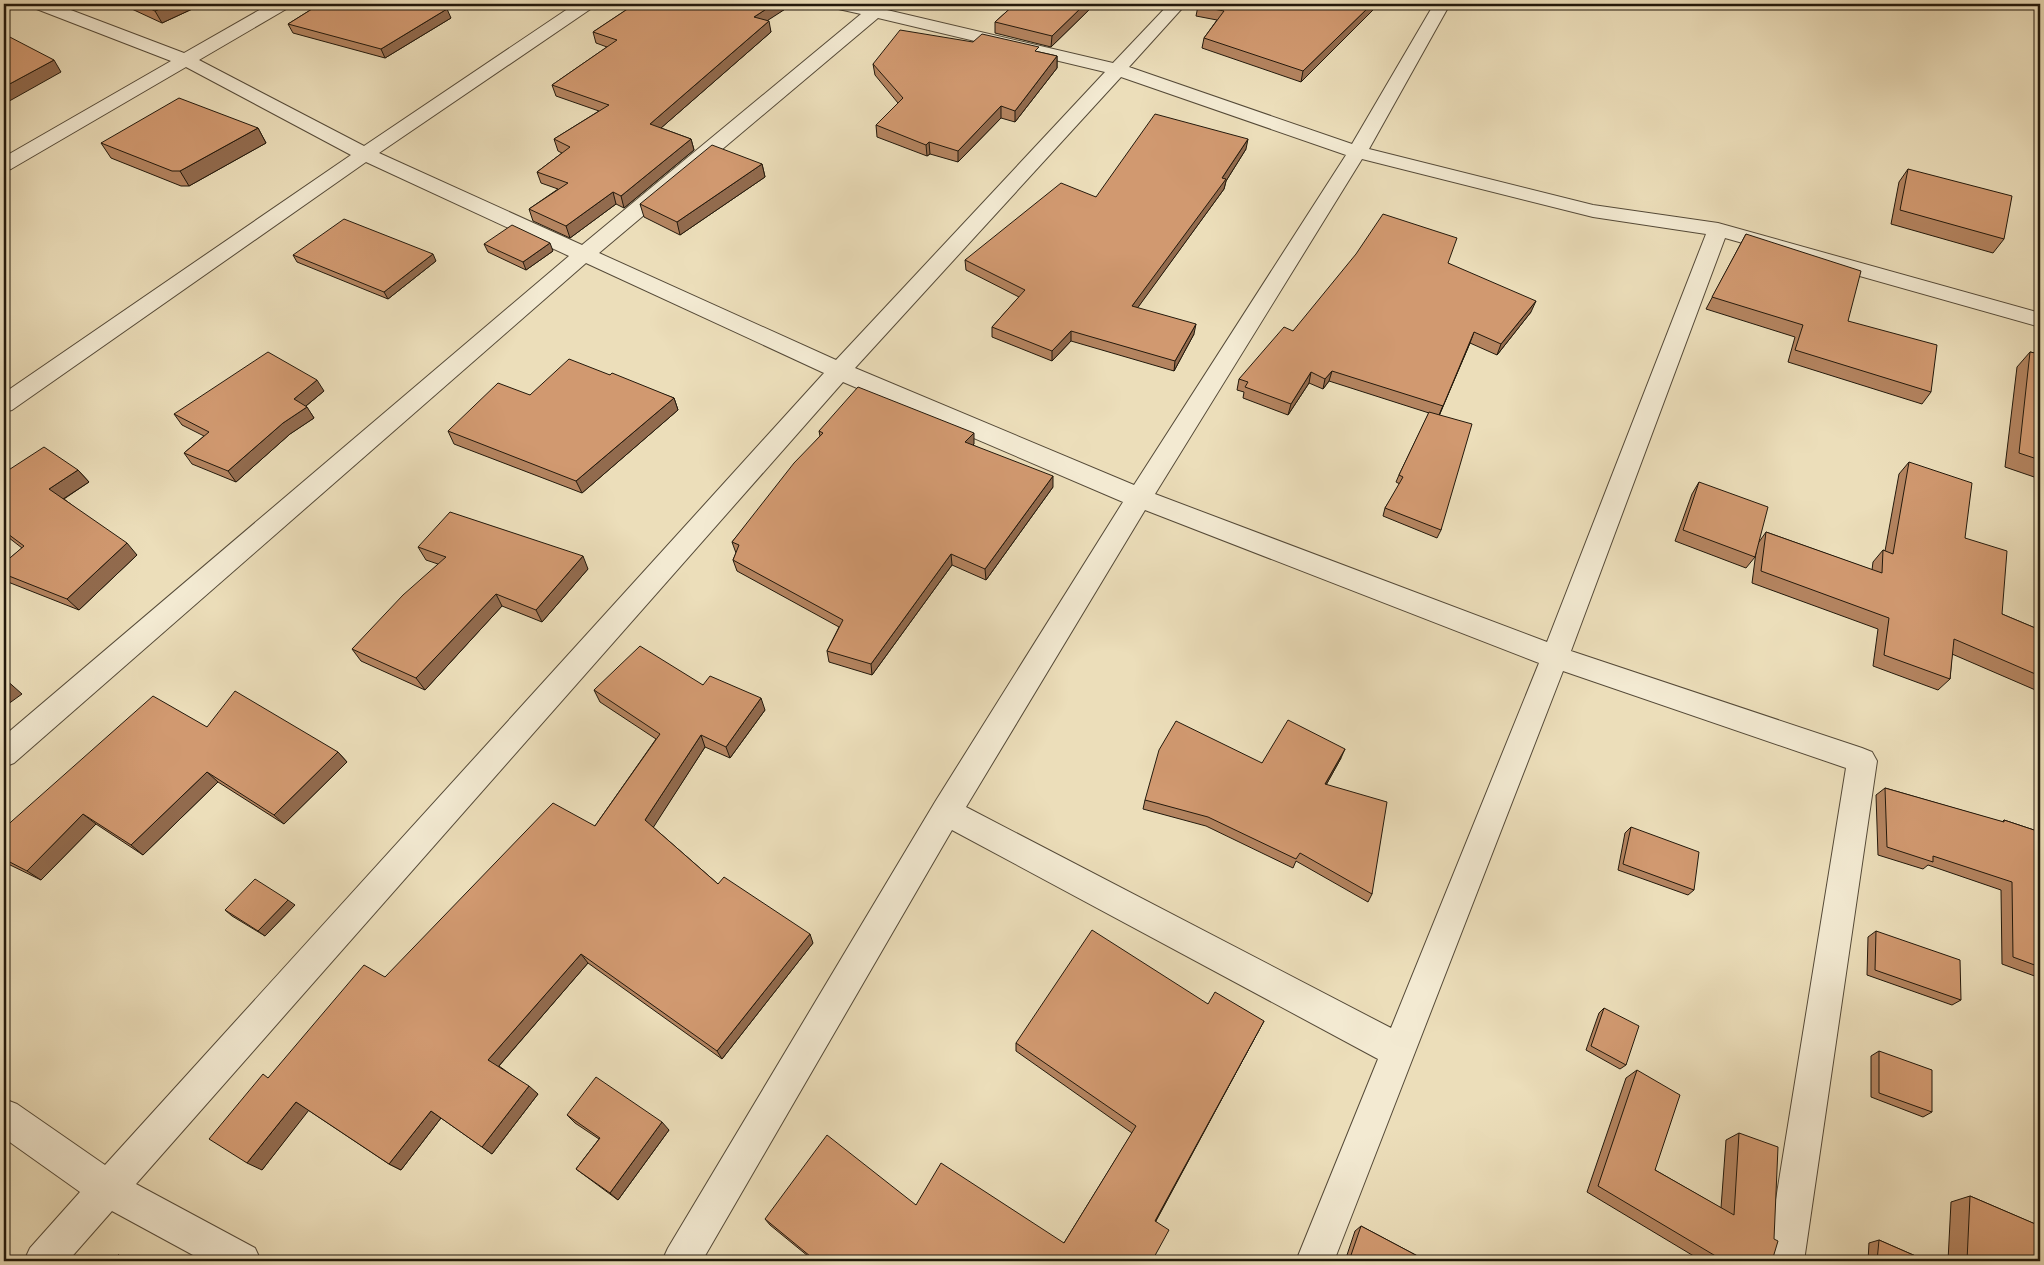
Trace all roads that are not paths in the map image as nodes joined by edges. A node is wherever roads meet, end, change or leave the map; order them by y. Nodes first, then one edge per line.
1 (40, 4) edge
2 (282, 4) edge
3 (586, 4) edge
4 (840, 4) edge
5 (1178, 4) edge
6 (1442, 4) edge
7 (879, 8) edge
8 (186, 60) junction
9 (1119, 70) junction
10 (1357, 152) junction
11 (365, 154) junction
12 (4, 165) edge
13 (1718, 229) junction
14 (585, 253) junction
15 (2040, 320) edge
16 (839, 371) junction
17 (4, 404) edge
18 (1139, 498) junction
19 (1555, 657) junction
20 (4, 754) edge
21 (946, 812) junction
22 (1399, 1051) junction
23 (4, 1116) edge
24 (108, 1189) junction
25 (43, 1261) edge
26 (242, 1261) edge
27 (681, 1261) edge
28 (1315, 1261) edge
29 (1786, 1261) edge

1 - 8 street
2 - 8 street
3 - 11 street
4 - 7 street
5 - 9 street
6 - 10 street
7 - 9 street
7 - 14 street
8 - 11 street
8 - 12 street
9 - 10 street
9 - 16 street
10 - 13 street
10 - 18 street
11 - 14 street
11 - 17 street
13 - 15 street
13 - 19 street
14 - 16 street
14 - 20 street
16 - 18 street
16 - 24 street
18 - 19 street
18 - 21 street
19 - 22 street
19 - 29 street
21 - 22 street
21 - 27 street
22 - 28 street
23 - 24 street
24 - 25 street
24 - 26 street

